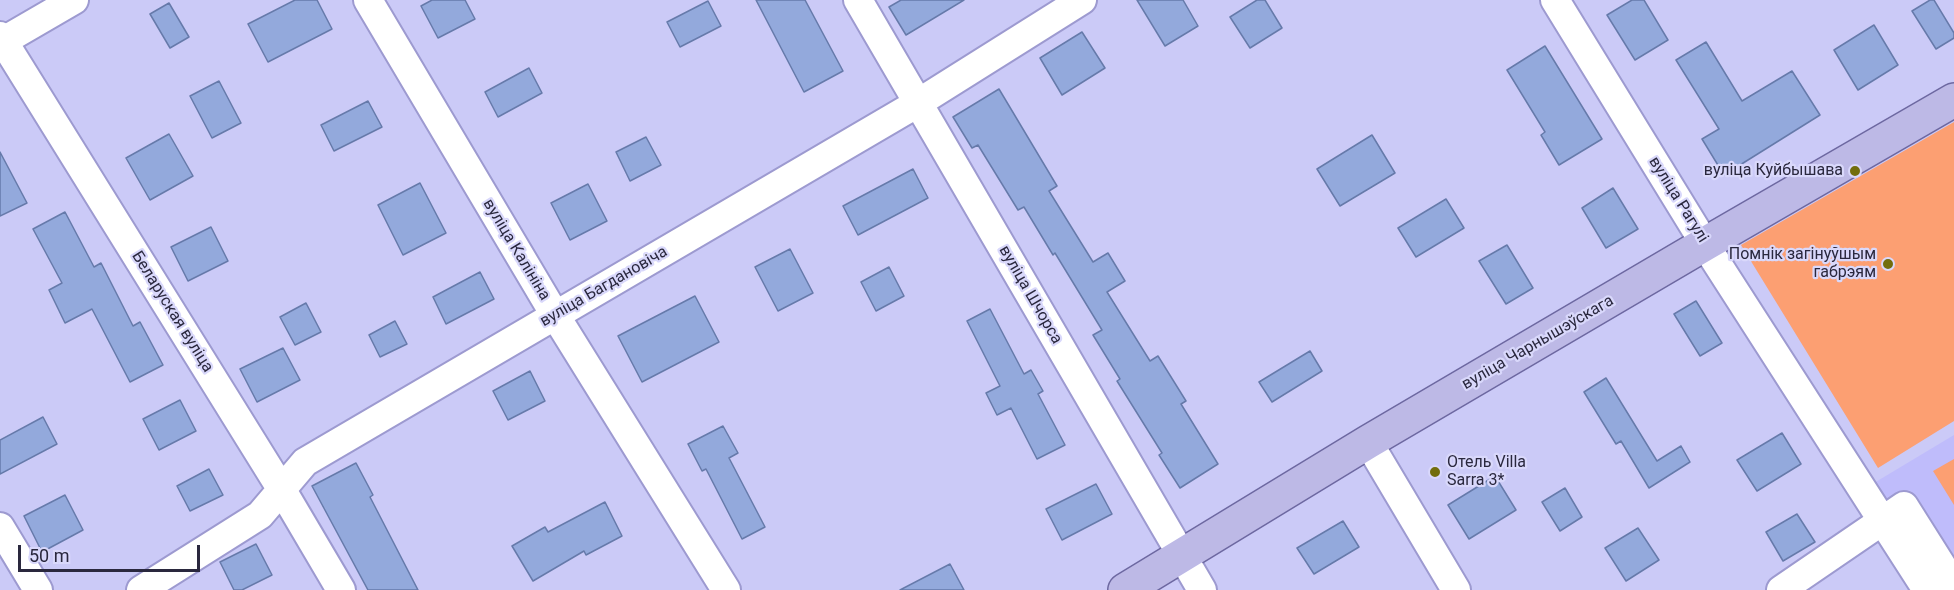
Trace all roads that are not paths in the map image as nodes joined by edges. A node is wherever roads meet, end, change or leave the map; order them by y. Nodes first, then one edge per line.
1 (74, 0) edge
2 (368, 0) edge
3 (858, 0) edge
4 (1082, 0) edge
5 (1555, 0) edge
6 (1, 40) edge
7 (1954, 100) edge
8 (918, 103) junction
9 (1705, 244) junction
10 (555, 315) junction
11 (1368, 442) junction
12 (282, 490) junction
13 (1883, 519) junction
14 (0, 527) edge
15 (1182, 556) junction
16 (38, 590) edge
17 (141, 590) edge
18 (341, 590) edge
19 (726, 590) edge
20 (1125, 590) edge
21 (1202, 590) edge
22 (1456, 590) edge
23 (1781, 590) edge
24 (1927, 590) edge
25 (1942, 590) edge

1 - 6 street
2 - 10 street, вуліца Калініна
3 - 8 street, вуліца Шчорса
4 - 8 street, вуліца Багдановіча
5 - 9 street, вуліца Рагулі
6 - 12 street, Беларуская вуліца
7 - 9 main road, вуліца Чарнышэўскага
8 - 10 street, вуліца Багдановіча
8 - 15 street, вуліца Шчорса
9 - 11 main road, вуліца Чарнышэўскага
9 - 13 street, вуліца Рагулі
10 - 12 street, вуліца Багдановіча
10 - 19 street, вуліца Калініна
11 - 15 main road, вуліца Чарнышэўскага
11 - 22 street
12 - 17 street, вуліца Багдановіча
12 - 18 street, Беларуская вуліца
13 - 23 street
13 - 24 street, вуліца Рагулі
13 - 25 street
14 - 16 street
15 - 20 main road, вуліца Чарнышэўскага
15 - 21 street, вуліца Шчорса

